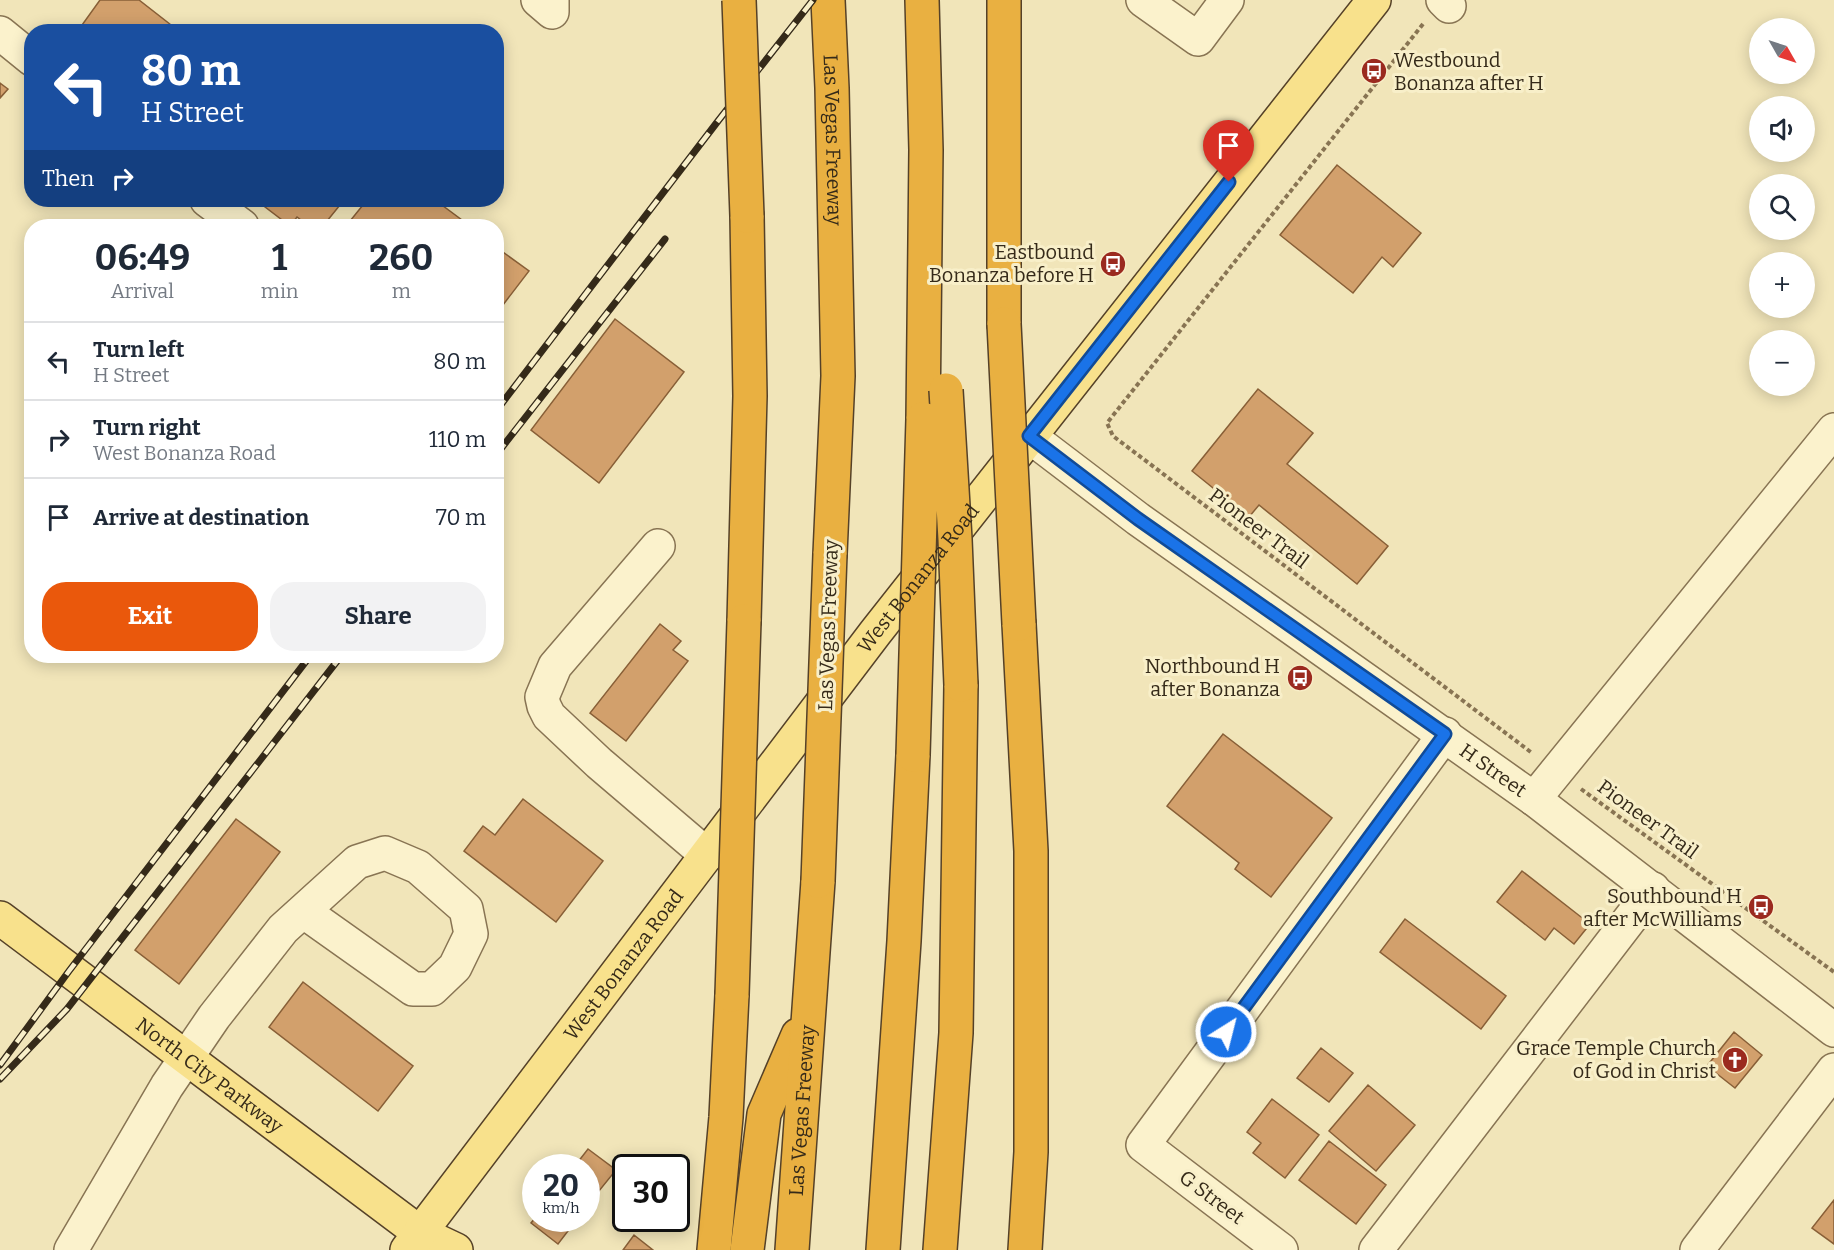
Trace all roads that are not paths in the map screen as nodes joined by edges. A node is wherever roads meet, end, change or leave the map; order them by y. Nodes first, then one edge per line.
1 (538, 0) edge
2 (552, 0) edge
3 (739, 0) edge
4 (828, 0) edge
5 (1004, 0) edge
6 (1143, 0) edge
7 (1227, 0) edge
8 (1374, 0) edge
9 (922, 5) edge
10 (0, 33) edge
11 (24, 52) edge
12 (926, 150) junction
13 (216, 207) edge
14 (233, 219) edge
15 (1834, 430) edge
16 (1029, 436) junction
17 (658, 546) dead end
18 (1445, 734) junction
19 (1534, 799) junction
20 (706, 855) junction
21 (1653, 889) junction
22 (303, 911) junction
23 (0, 918) edge
24 (808, 1014) junction
25 (1834, 1030) edge
26 (186, 1059) junction
27 (1834, 1070) edge
28 (420, 1244) edge
29 (71, 1250) edge
30 (456, 1250) edge
31 (714, 1250) edge
32 (747, 1250) edge
33 (792, 1250) edge
34 (883, 1250) edge
35 (940, 1250) edge
36 (1025, 1250) edge
37 (1281, 1250) edge
38 (1376, 1250) edge
39 (1697, 1250) edge

1 - 2 street
3 - 31 highway, bridge
4 - 24 highway, Las Vegas Freeway, bridge
5 - 36 highway, bridge
6 - 7 street
8 - 16 main road, West Bonanza Road
9 - 12 highway
10 - 11 street
12 - 34 highway, bridge
12 - 35 highway, bridge
13 - 14 street
15 - 19 street
16 - 18 street, H Street
16 - 20 main road, West Bonanza Road
17 - 20 street
18 - 19 street, H Street
18 - 37 street, G Street
19 - 21 street, H Street
20 - 28 main road, West Bonanza Road
21 - 25 street, H Street
21 - 38 street
22 - 22 street
22 - 26 street
23 - 26 main road, North City Parkway
24 - 32 highway
24 - 33 highway, Las Vegas Freeway
26 - 28 main road, North City Parkway
26 - 29 street
27 - 39 street
28 - 30 main road, North City Parkway

